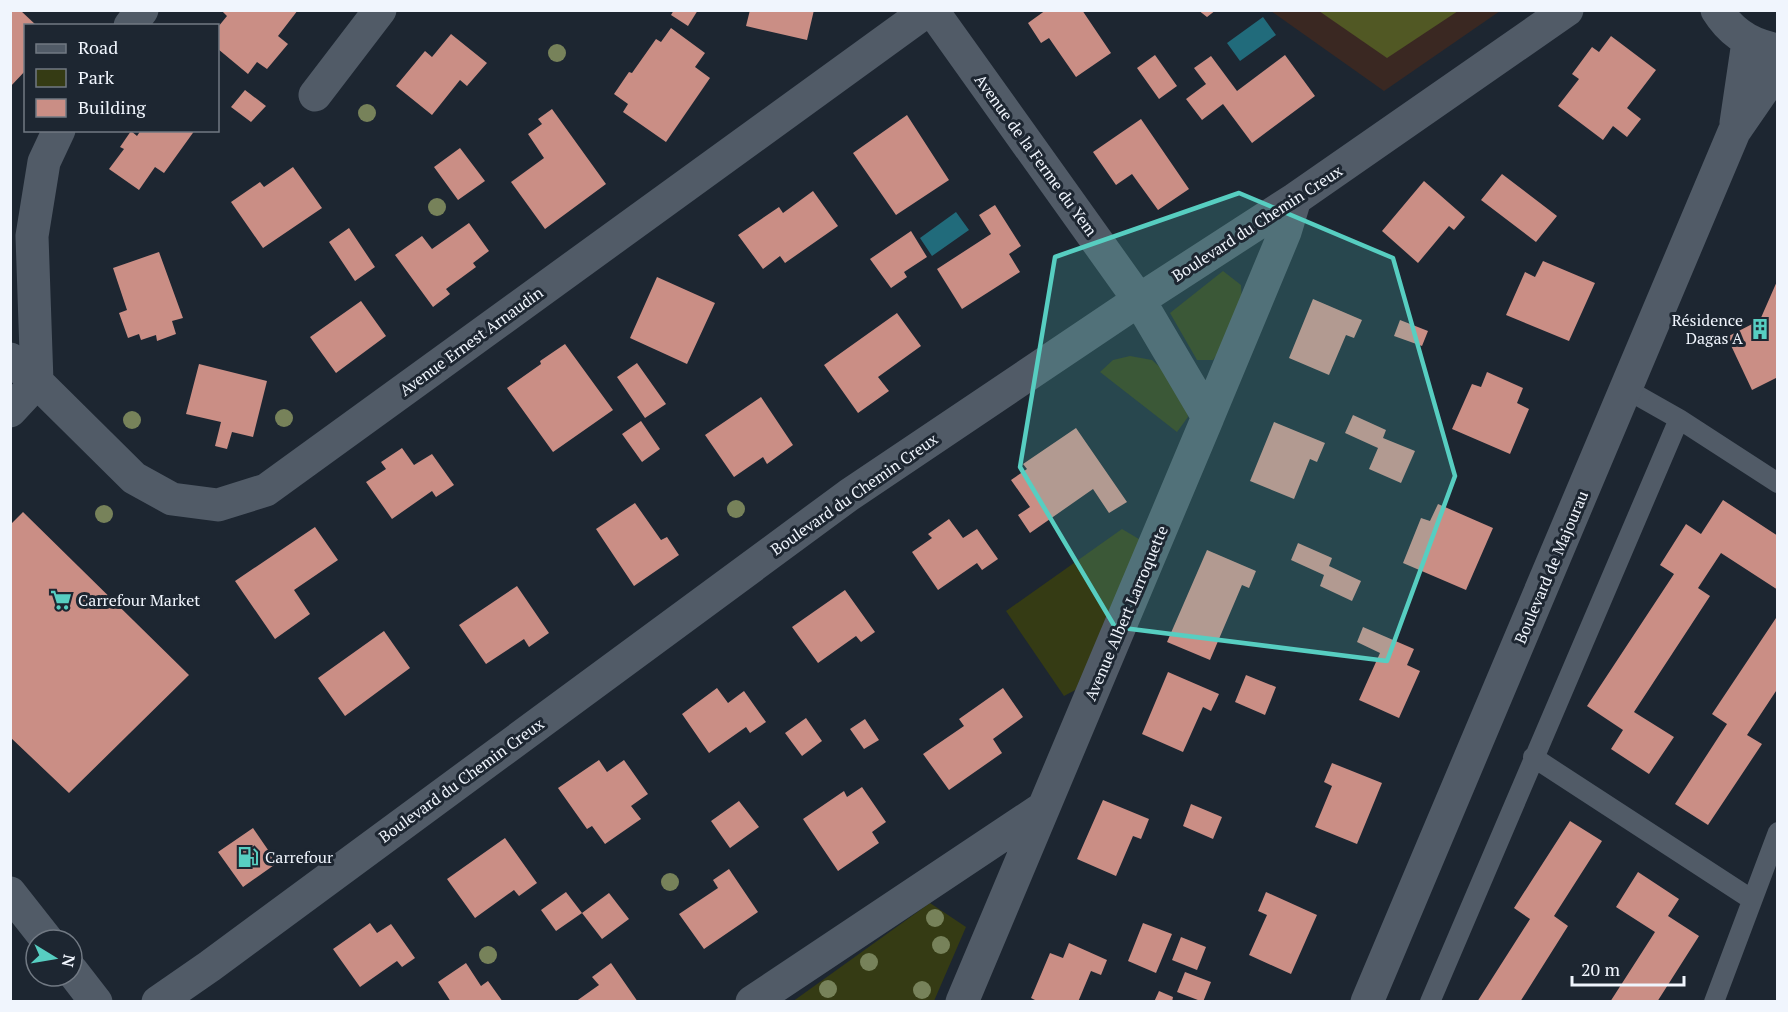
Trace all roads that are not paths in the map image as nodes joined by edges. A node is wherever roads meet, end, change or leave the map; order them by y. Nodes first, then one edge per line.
1 (142, 10) edge
2 (380, 10) edge
3 (930, 10) edge
4 (1567, 10) edge
5 (1717, 10) edge
6 (132, 24) edge
7 (1763, 45) edge
8 (1778, 68) edge
9 (315, 95) dead end
10 (58, 132) edge
11 (1734, 132) junction
12 (1295, 199) junction
13 (1140, 300) junction
14 (10, 359) edge
15 (37, 382) junction
16 (1626, 389) junction
17 (10, 411) edge
18 (1209, 417) junction
19 (1679, 419) junction
20 (1778, 483) edge
21 (1533, 757) junction
22 (1043, 808) junction
23 (1778, 832) edge
24 (10, 893) edge
25 (1751, 900) junction
26 (38, 928) edge
27 (84, 986) edge
28 (96, 1002) edge
29 (158, 1002) edge
30 (752, 1002) edge
31 (962, 1002) edge
32 (1367, 1002) edge
33 (1430, 1002) edge
34 (1714, 1002) edge

1 - 6 street
2 - 9 street
3 - 13 street, Avenue de la Ferme du Yem
3 - 15 street, Avenue Ernest Arnaudin
4 - 12 street, Boulevard du Chemin Creux
5 - 7 street
7 - 11 street, Boulevard de Majourau
8 - 11 street, Boulevard de Majourau
10 - 15 street
11 - 16 street, Boulevard de Majourau
12 - 13 street, Boulevard du Chemin Creux
12 - 18 street, Avenue Albert Larroquette
13 - 18 street
13 - 29 street, Boulevard du Chemin Creux
14 - 15 street, Avenue Ernest Arnaudin
15 - 17 street
16 - 19 lane
16 - 32 street, Boulevard de Majourau
18 - 22 street, Avenue Albert Larroquette
19 - 20 lane
19 - 21 lane
21 - 25 lane
21 - 33 lane
22 - 30 street
22 - 31 street, Avenue Albert Larroquette
23 - 25 lane
24 - 26 street
25 - 34 lane
27 - 28 street

